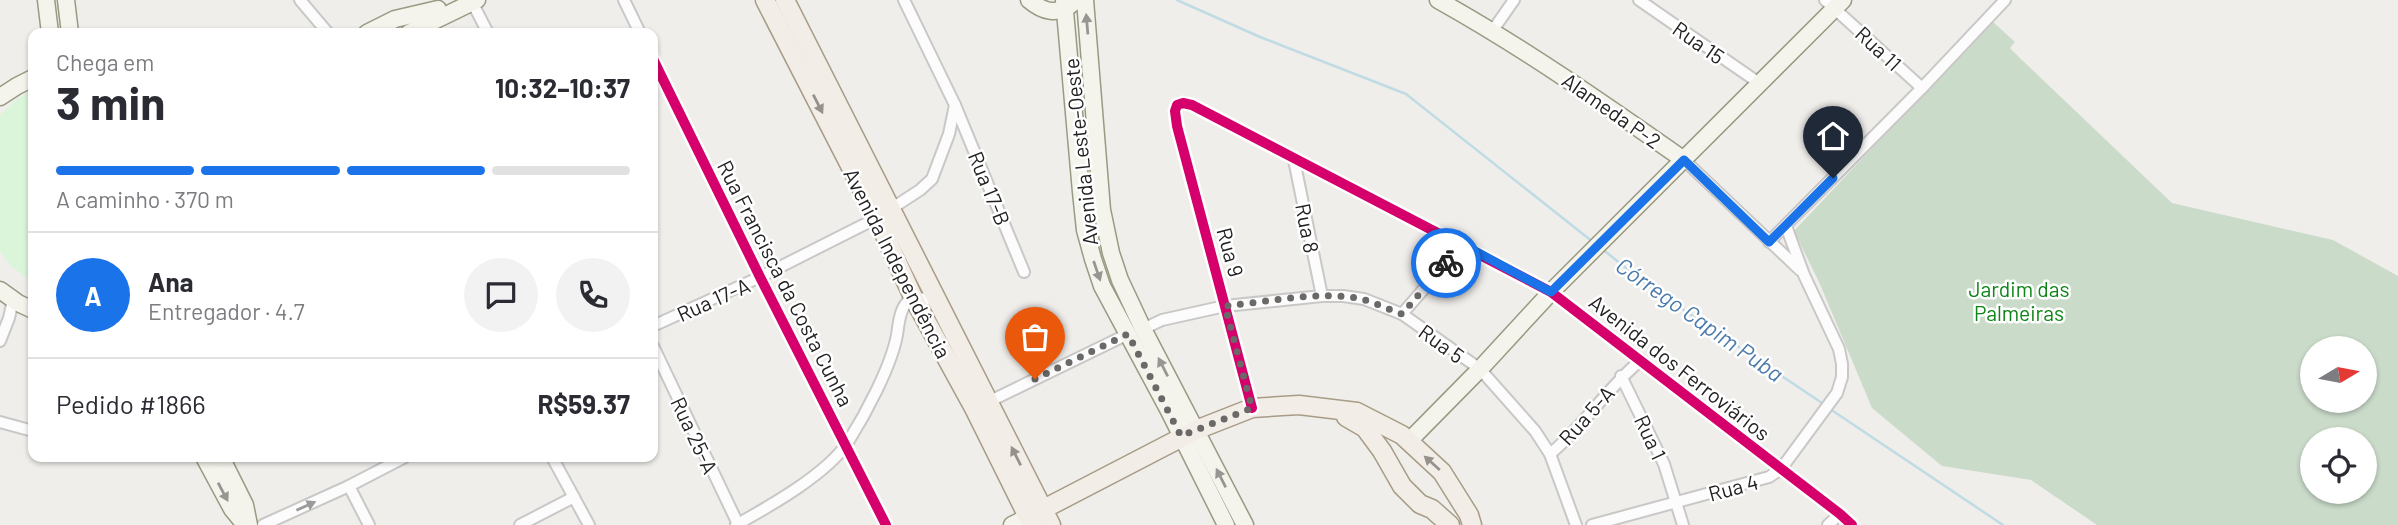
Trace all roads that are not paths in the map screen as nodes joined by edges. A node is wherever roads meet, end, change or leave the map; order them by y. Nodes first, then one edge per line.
1 (46, 0) edge
2 (66, 0) edge
3 (300, 0) edge
4 (455, 0) edge
5 (624, 0) edge
6 (765, 0) edge
7 (785, 0) edge
8 (904, 0) edge
9 (1029, 0) edge
10 (1085, 0) edge
11 (1438, 0) edge
12 (1514, 0) edge
13 (1639, 0) edge
14 (2005, 0) edge
15 (475, 1) edge
16 (1068, 3) edge
17 (1834, 3) edge
18 (434, 4) edge
19 (399, 26) edge
20 (49, 28) edge
21 (69, 28) edge
22 (324, 28) edge
23 (419, 28) edge
24 (486, 28) edge
25 (638, 28) edge
26 (1493, 30) junction
27 (805, 59) junction
28 (658, 69) edge
29 (28, 80) edge
30 (1759, 83) junction
31 (1922, 88) junction
32 (0, 97) edge
33 (1177, 104) joint
34 (955, 105) junction
35 (1294, 160) junction
36 (1684, 160) junction
37 (884, 213) junction
38 (1786, 226) junction
39 (1769, 242) junction
40 (1462, 244) junction
41 (1024, 272) dead end
42 (1804, 275) junction
43 (760, 278) junction
44 (1551, 292) junction
45 (1322, 296) junction
46 (913, 297) junction
47 (17, 302) edge
48 (937, 302) junction
49 (1225, 306) junction
50 (1402, 314) junction
51 (658, 324) edge
52 (1135, 331) junction
53 (0, 341) edge
54 (658, 357) edge
55 (1641, 360) junction
56 (1480, 369) junction
57 (1621, 376) junction
58 (981, 406) junction
59 (1252, 408) junction
60 (1336, 411) junction
61 (0, 422) edge
62 (28, 430) edge
63 (1189, 433) junction
64 (1409, 441) junction
65 (846, 444) junction
66 (1550, 454) junction
67 (207, 462) edge
68 (224, 462) edge
69 (395, 462) edge
70 (555, 462) edge
71 (1781, 469) junction
72 (1396, 473) junction
73 (349, 486) junction
74 (1452, 488) junction
75 (574, 497) junction
76 (1676, 502) junction
77 (1432, 509) junction
78 (1840, 514) junction
79 (1033, 520) edge
80 (247, 525) edge
81 (263, 525) edge
82 (369, 525) edge
83 (520, 525) edge
84 (589, 525) edge
85 (737, 525) edge
86 (886, 525) edge
87 (1226, 525) edge
88 (1245, 525) edge
89 (1450, 525) edge
90 (1472, 525) edge
91 (1576, 525) edge
92 (1592, 525) edge
93 (1683, 525) edge
94 (1828, 525) edge
95 (1852, 525) edge

1 - 20 main road
2 - 21 main road
3 - 22 street
4 - 18 main road
5 - 25 street
6 - 27 main road, Avenida Independência
7 - 27 main road, Avenida Independência
8 - 34 street
9 - 16 main road
52 -> 10 main road, Avenida Leste-Oeste
11 - 26 main road, Alameda P-2
12 - 26 street
13 - 30 street, Rua 15
14 - 31 street
15 - 23 main road
15 - 24 street
16 -> 52 main road, Avenida Leste-Oeste
17 - 30 main road
17 - 31 street, Rua 11
18 - 19 main road
26 - 36 main road, Alameda P-2
27 - 37 main road, Avenida Independência
28 - 43 street, Rua Francisca da Costa Cunha
29 - 32 main road
30 - 36 main road
31 - 38 street
33 - 35 street, Avenida dos Ferroviários
33 - 49 street, Rua 9
34 - 37 street, Rua 17-A
34 - 41 street, Rua 17-B
35 - 40 street, Avenida dos Ferroviários
35 - 45 street, Rua 8
36 - 39 street, Alameda P-2
36 - 44 main road
37 - 43 street, Rua 17-A
37 - 46 main road, Avenida Independência
37 - 48 main road, Avenida Independência
38 - 39 street
38 - 42 street
39 - 42 street, Alameda P-2
40 - 44 street, Avenida dos Ferroviários
40 - 50 street
42 - 71 street, Rua 4
43 - 51 street, Rua 17-A
43 - 65 street, Rua Francisca da Costa Cunha
44 - 55 street, Avenida dos Ferroviários
44 - 56 main road
45 - 49 street, Rua 5
45 - 50 street, Rua 5
46 - 48 street
46 - 58 main road, Avenida Independência
46 - 65 street
47 - 53 street
48 - 58 main road, Avenida Independência
49 - 52 street, Rua 5
49 - 59 street, Rua 9
50 - 56 street, Rua 5
52 - 58 street, Rua 5
52 - 63 main road, Avenida Leste-Oeste
54 - 85 street, Rua 25-A
55 - 57 street
55 - 71 street, Avenida dos Ferroviários
56 - 64 main road
56 - 66 street, Rua 5
57 - 66 street, Rua 5-A
57 - 76 street, Rua 1
58 - 79 main road, Avenida Independência
59 - 60 main road
59 - 63 main road
60 - 64 main road
60 - 72 main road
61 - 62 street
63 - 79 main road
63 - 87 main road, Avenida Leste-Oeste
88 -> 63 main road, Avenida Leste-Oeste
64 - 72 main road
74 -> 64 main road
65 - 85 street
65 - 86 street, Rua Francisca da Costa Cunha
66 - 91 street, Rua 5
67 -> 80 main road
68 - 80 main road
69 - 73 street
70 - 75 street
71 - 76 street, Rua 4
71 - 78 street, Avenida dos Ferroviários
72 - 77 main road
81 -> 73 street
73 - 82 street
74 - 77 main road
74 - 90 main road
75 - 83 street
75 - 84 street
76 - 92 street, Rua 4
76 - 93 street, Rua 1
77 - 89 main road
78 - 94 street
78 - 95 street, Avenida dos Ferroviários

